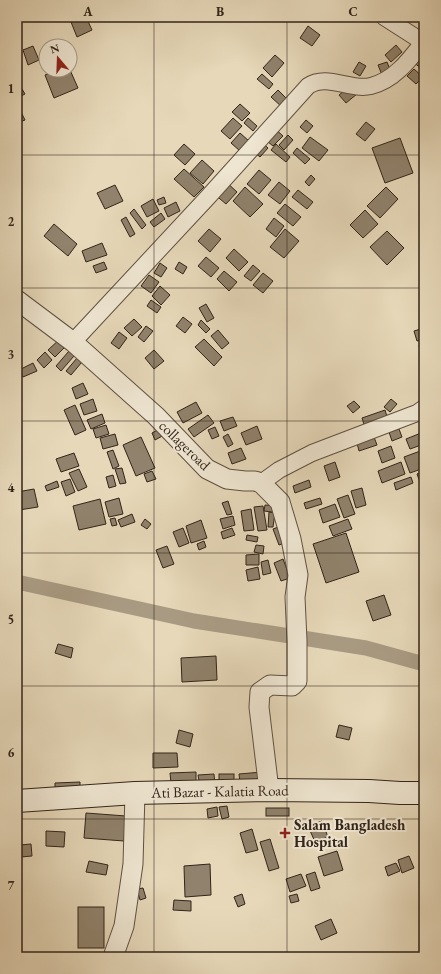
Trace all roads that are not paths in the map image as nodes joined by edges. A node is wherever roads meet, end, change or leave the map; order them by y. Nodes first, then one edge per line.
1 (384, 17) edge
2 (424, 42) edge
3 (17, 300) edge
4 (73, 342) junction
5 (424, 408) edge
6 (261, 483) junction
7 (269, 790) junction
8 (135, 793) junction
9 (424, 793) edge
10 (17, 802) edge
11 (113, 957) edge

1 - 2 street
2 - 4 street
3 - 4 street, collageroad
4 - 6 street, collageroad
5 - 6 street
6 - 7 street
7 - 8 main road, Ati Bazar - Kalatia Road
7 - 9 main road, Ati Bazar - Kalatia Road
8 - 10 main road, Ati Bazar - Kalatia Road
8 - 11 street

